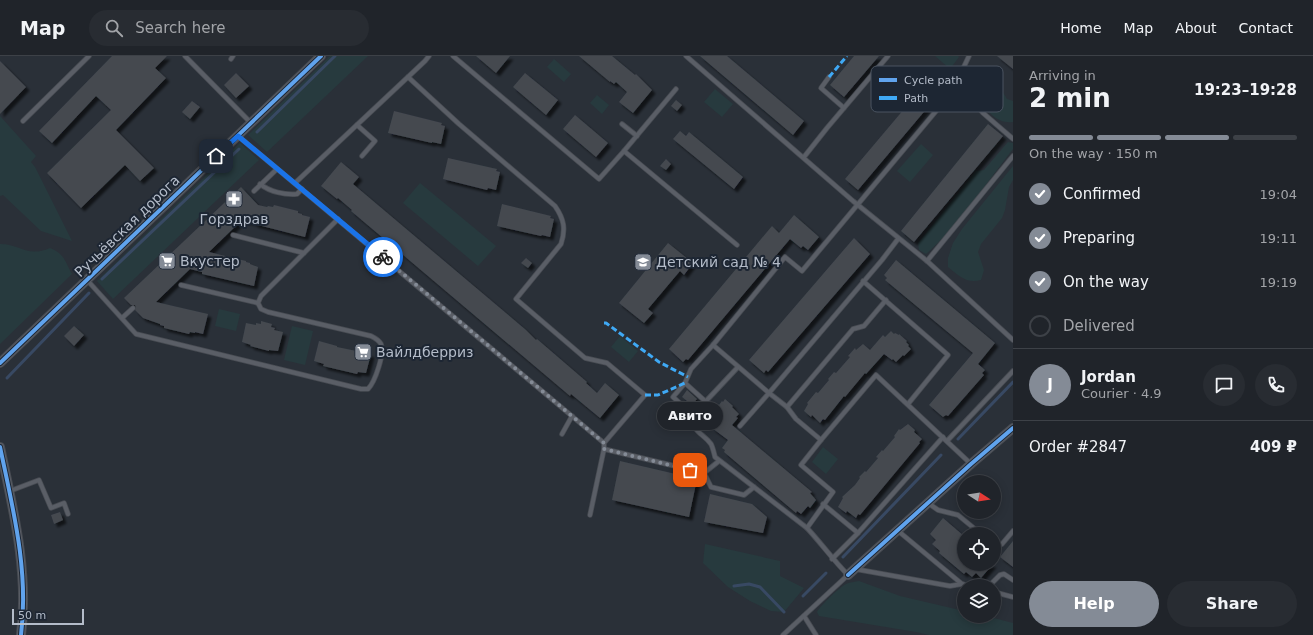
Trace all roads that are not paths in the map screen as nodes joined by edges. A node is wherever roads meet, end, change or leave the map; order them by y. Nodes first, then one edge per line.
1 (89, 56) edge
2 (186, 56) edge
3 (321, 56) edge
4 (429, 56) edge
5 (453, 56) edge
6 (686, 56) edge
7 (888, 56) edge
8 (969, 56) edge
9 (880, 66) edge
10 (964, 66) edge
11 (871, 76) edge
12 (408, 77) junction
13 (830, 77) dead end
14 (676, 89) dead end
15 (844, 108) junction
16 (935, 112) edge
17 (983, 112) edge
18 (23, 121) dead end
19 (251, 122) junction
20 (622, 124) dead end
21 (357, 126) junction
22 (238, 136) junction
23 (637, 136) junction
24 (1013, 139) edge
25 (624, 151) junction
26 (362, 156) dead end
27 (1013, 156) edge
28 (804, 157) junction
29 (277, 169) junction
30 (295, 183) junction
31 (260, 184) junction
32 (302, 189) junction
33 (254, 191) dead end
34 (858, 204) junction
35 (338, 219) junction
36 (233, 235) dead end
37 (898, 239) junction
38 (737, 245) dead end
39 (304, 252) junction
40 (927, 261) junction
41 (87, 280) junction
42 (864, 281) junction
43 (181, 285) dead end
44 (886, 300) junction
45 (258, 303) junction
46 (133, 308) dead end
47 (122, 318) junction
48 (1013, 340) edge
49 (713, 345) junction
50 (0, 363) edge
51 (738, 367) junction
52 (1013, 371) edge
53 (685, 383) junction
54 (769, 393) junction
55 (705, 401) junction
56 (908, 404) junction
57 (788, 407) junction
58 (693, 415) junction
59 (572, 416) junction
60 (740, 426) dead end
61 (1013, 428) edge
62 (562, 434) dead end
63 (943, 437) junction
64 (821, 440) junction
65 (947, 441) junction
66 (604, 443) junction
67 (0, 448) edge
68 (604, 449) junction
69 (719, 461) junction
70 (971, 464) junction
71 (704, 473) junction
72 (754, 487) junction
73 (10, 492) junction
74 (927, 503) junction
75 (823, 504) junction
76 (68, 514) dead end
77 (590, 515) dead end
78 (973, 527) edge
79 (807, 528) junction
80 (897, 530) junction
81 (1013, 531) edge
82 (858, 533) junction
83 (1001, 544) edge
84 (832, 559) junction
85 (854, 569) junction
86 (848, 575) junction
87 (995, 579) edge
88 (957, 580) edge
89 (1013, 580) edge
90 (957, 585) edge
91 (1001, 594) edge
92 (1013, 597) edge
93 (804, 616) junction
94 (21, 635) edge
95 (783, 635) edge
96 (816, 635) edge

1 - 18 lane
2 - 19 lane
3 - 19 street, Ручьёвская дорога
4 - 12 lane
5 - 25 lane
6 - 28 lane
7 - 9 lane
8 - 10 lane
11 - 15 lane
12 - 21 lane
12 - 66 lane
13 - 15 lane
14 - 23 lane
15 - 28 lane
16 - 34 lane
17 - 24 lane
19 - 22 street, Ручьёвская дорога
20 - 23 lane
21 - 26 lane
21 - 30 lane
22 - 29 lane
22 - 41 street, Ручьёвская дорога
23 - 25 lane
25 - 38 lane
27 - 40 lane
28 - 34 lane
29 - 30 lane
29 - 31 lane
30 - 32 lane
31 - 32 lane
31 - 33 lane
32 - 35 lane
34 - 37 lane
34 - 49 lane
35 - 39 lane
35 - 59 lane
36 - 39 lane
37 - 40 lane
37 - 42 lane
39 - 45 lane
40 - 48 lane
41 - 47 lane
41 - 50 street, Ручьёвская дорога
42 - 44 lane
42 - 54 lane
43 - 45 lane
44 - 56 lane
44 - 57 lane
45 - 47 lane
46 - 47 lane
49 - 51 lane
49 - 53 lane
51 - 54 lane
51 - 55 lane
52 - 65 lane
53 - 55 lane
53 - 58 lane
54 - 57 lane
54 - 60 lane
55 - 58 lane
56 - 63 lane
56 - 64 lane
57 - 64 lane
58 - 69 lane
59 - 62 lane
59 - 66 lane
61 - 70 street
63 - 65 lane
63 - 82 lane
64 - 75 lane
65 - 70 lane
66 - 68 lane
67 - 73 street
68 - 71 lane
68 - 77 lane
69 - 71 lane
69 - 72 lane
70 - 74 street
71 - 72 lane
72 - 79 lane
73 - 76 lane
73 - 94 street
74 - 78 lane
74 - 80 street
75 - 79 lane
75 - 82 lane
79 - 84 lane
80 - 85 street
80 - 88 lane
81 - 83 lane
82 - 84 lane
84 - 86 lane
85 - 86 street
85 - 90 lane
86 - 93 lane
87 - 89 lane
91 - 92 lane
93 - 95 lane
93 - 96 lane

